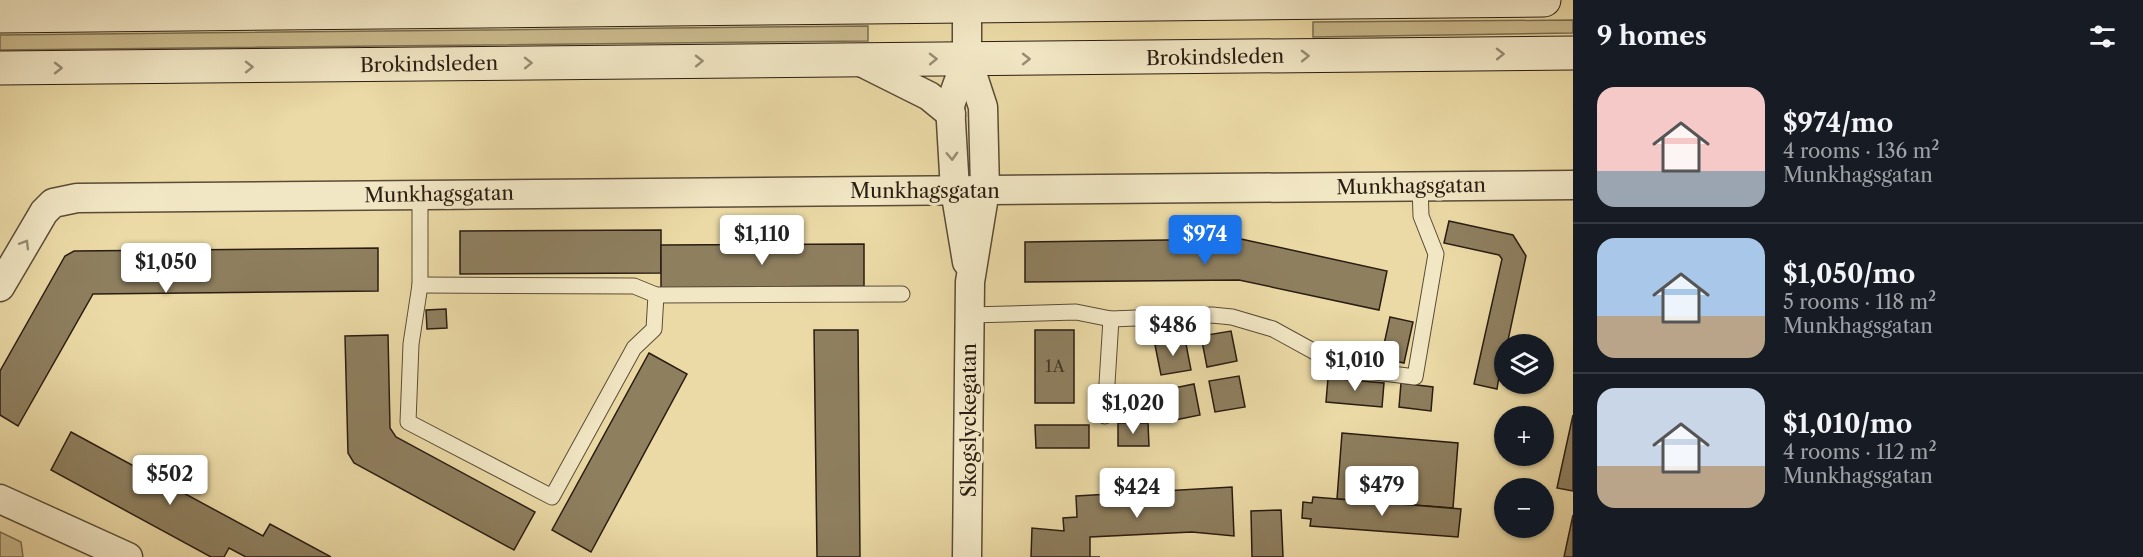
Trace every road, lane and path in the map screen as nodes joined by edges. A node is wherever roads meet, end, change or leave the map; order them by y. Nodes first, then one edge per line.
1 (1544, 0) edge
2 (967, 7) junction
3 (0, 16) edge
4 (1573, 53) edge
5 (968, 58) junction
6 (857, 60) junction
7 (0, 68) edge
8 (951, 114) junction
9 (1573, 185) edge
10 (1420, 186) junction
11 (955, 190) junction
12 (985, 190) junction
13 (420, 194) junction
14 (970, 282) junction
15 (420, 285) junction
16 (0, 287) edge
17 (902, 294) dead end
18 (656, 295) junction
19 (970, 315) junction
20 (1111, 319) junction
21 (1106, 416) dead end
22 (0, 499) edge
23 (128, 557) edge
24 (967, 557) edge

1 - 2 main road
2 - 3 main road
2 - 5 street, Skogslyckegatan
5 -> 4 main road, Brokindsleden
6 -> 5 main road, Brokindsleden
5 - 8 street, Skogslyckegatan
5 - 12 street, Skogslyckegatan
7 -> 6 main road, Brokindsleden
6 - 8 street, Brokindsleden
8 -> 11 street, Skogslyckegatan
9 - 10 street, Munkhagsgatan
10 - 12 street, Munkhagsgatan
10 - 20 lane
11 - 12 street, Munkhagsgatan
11 - 13 street, Munkhagsgatan
11 - 14 street, Skogslyckegatan
12 - 14 street, Skogslyckegatan
13 - 15 lane
16 -> 13 street, Munkhagsgatan
14 - 19 street, Skogslyckegatan
15 - 18 lane
15 - 18 lane
17 - 18 lane
19 - 20 lane
19 - 24 street, Skogslyckegatan
20 - 21 lane
22 - 23 street

